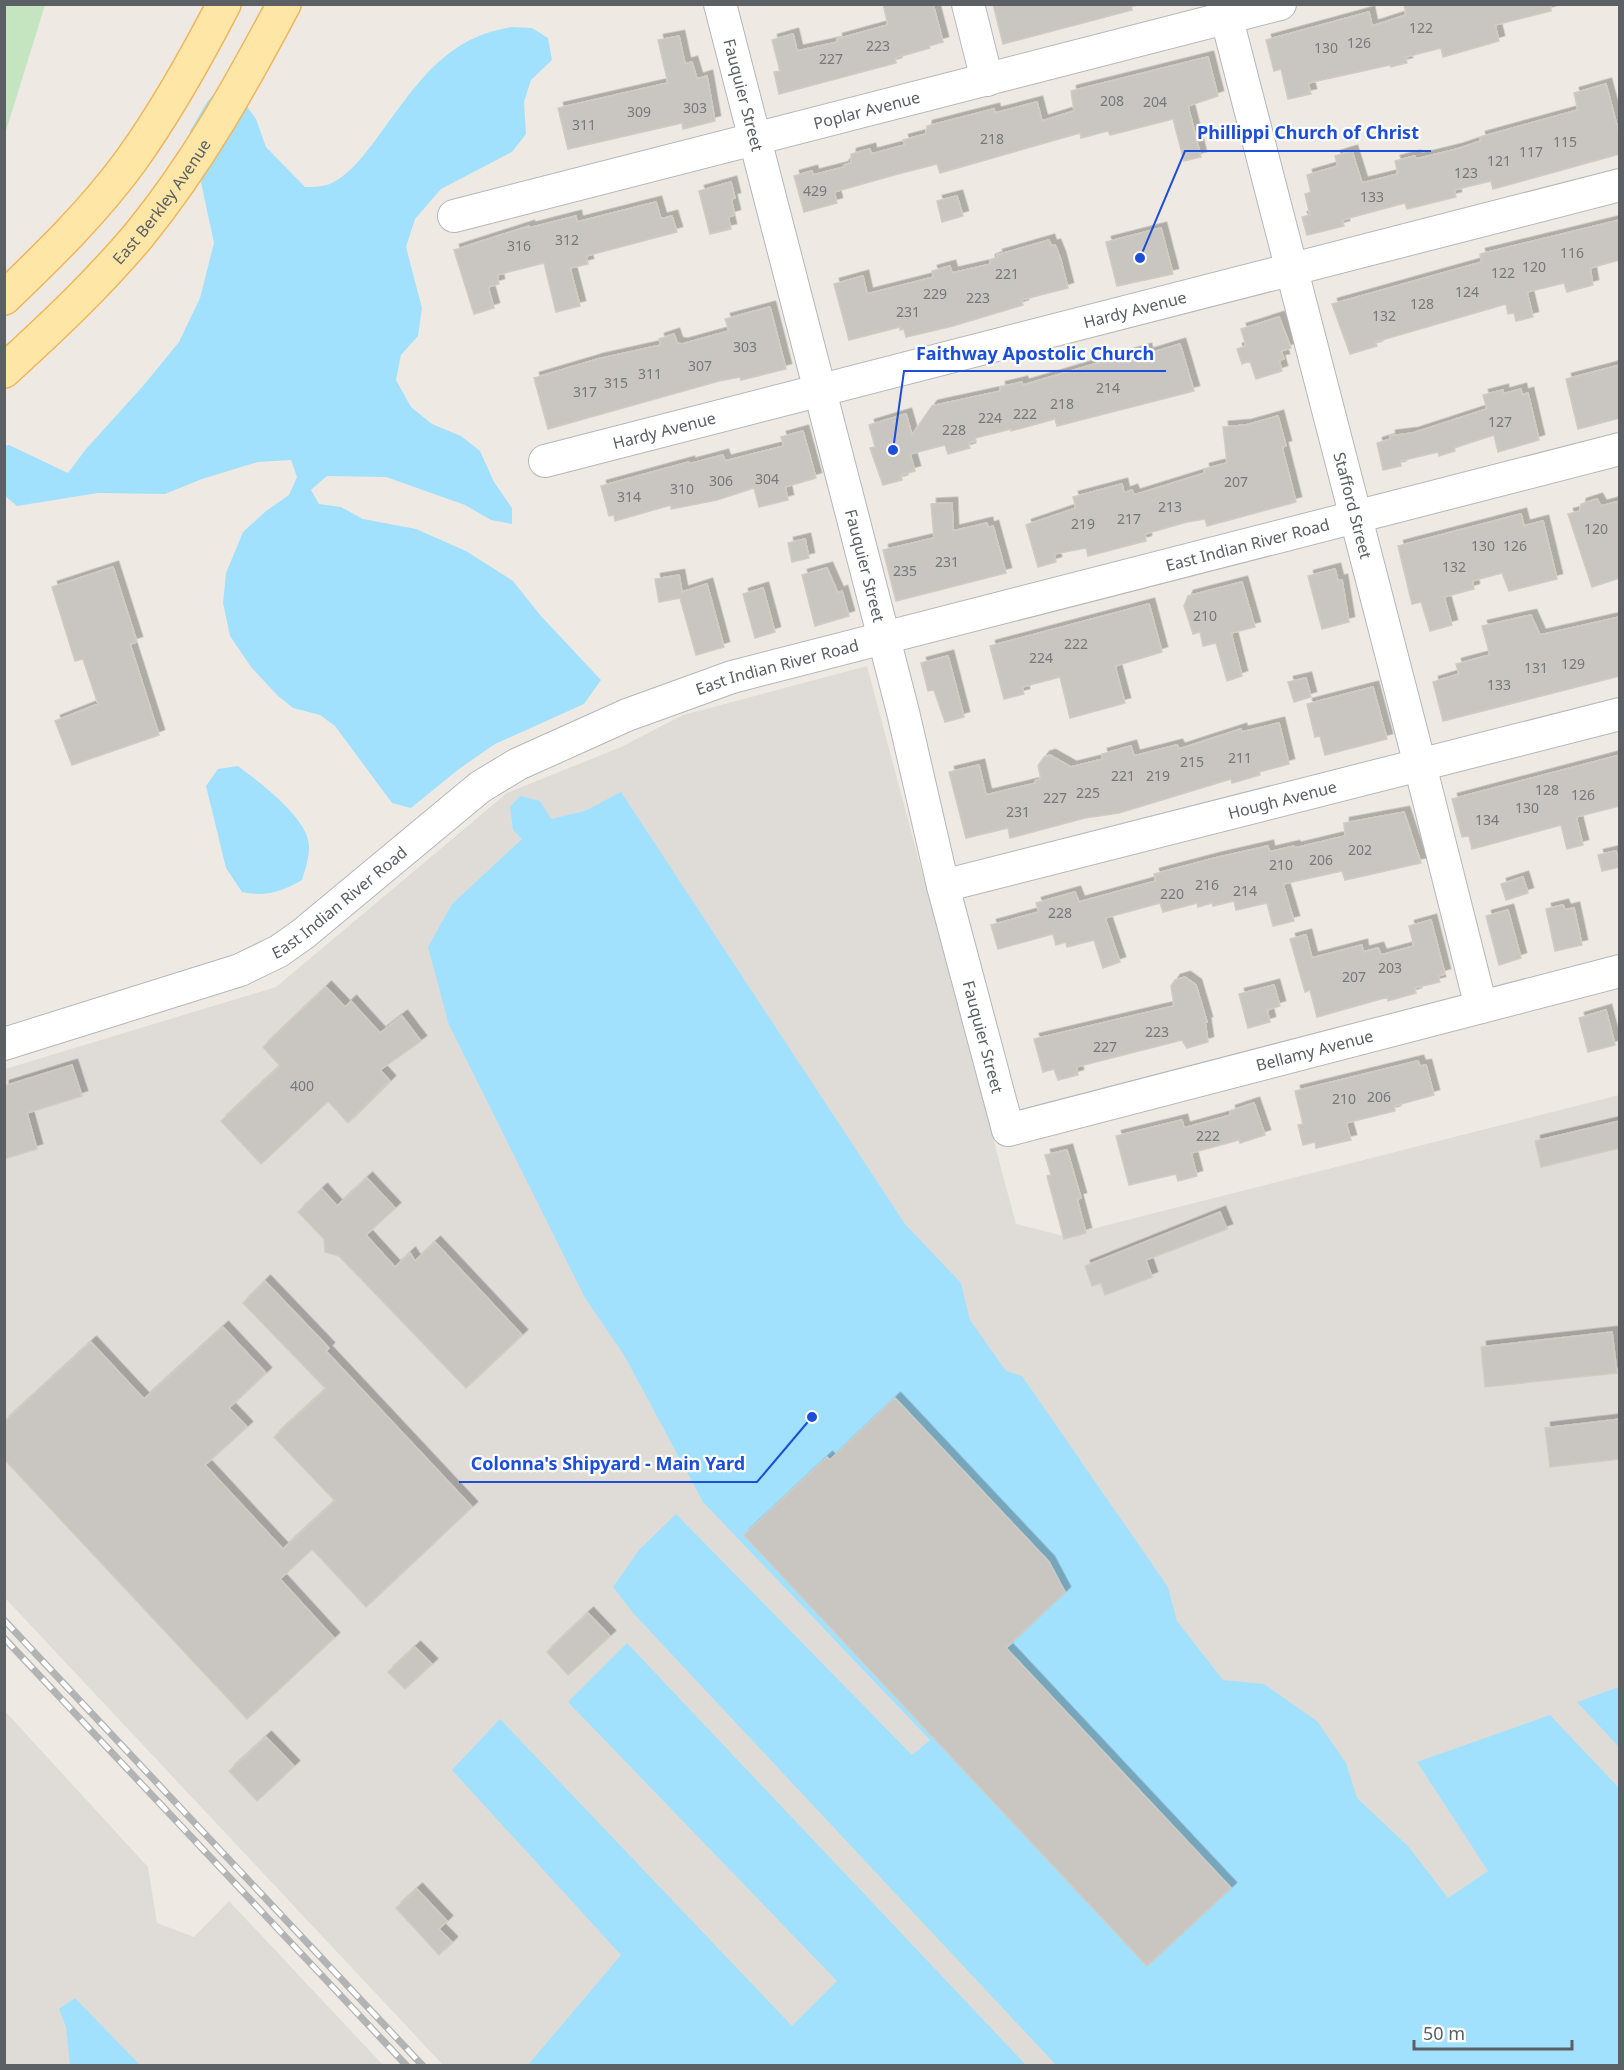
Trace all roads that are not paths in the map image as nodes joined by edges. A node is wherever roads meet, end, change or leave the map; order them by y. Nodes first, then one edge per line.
1 (224, 4) edge
2 (720, 4) edge
3 (968, 4) edge
4 (1280, 4) edge
5 (1225, 11) edge
6 (279, 13) edge
7 (987, 80) junction
8 (754, 139) junction
9 (1620, 185) edge
10 (454, 216) dead end
11 (1292, 269) junction
12 (4, 298) edge
13 (4, 371) edge
14 (820, 391) junction
15 (1620, 449) edge
16 (545, 461) dead end
17 (1356, 517) junction
18 (883, 638) junction
19 (1620, 714) edge
20 (1420, 765) junction
21 (943, 886) junction
22 (1620, 971) edge
23 (1480, 1007) junction
24 (4, 1044) edge
25 (1008, 1130) joint

1 - 12 main road
2 - 8 street, Fauquier Street
3 - 7 street
4 - 5 street, Poplar Avenue
5 - 7 street, Poplar Avenue
5 - 11 street, Stafford Street
6 - 13 main road, East Berkley Avenue
7 - 8 street, Poplar Avenue
8 - 10 street, Poplar Avenue
8 - 14 street, Fauquier Street
9 - 11 street, Hardy Avenue
11 - 14 street, Hardy Avenue
11 - 17 street, Stafford Street
14 - 16 street, Hardy Avenue
14 - 18 street, Fauquier Street
15 - 17 street, East Indian River Road
17 - 18 street, East Indian River Road
17 - 20 street, Stafford Street
18 - 21 street, Fauquier Street
18 - 24 street, East Indian River Road
19 - 20 street, Hough Avenue
20 - 21 street, Hough Avenue
20 - 23 street, Stafford Street
21 - 25 street, Fauquier Street
22 - 23 street, Bellamy Avenue
23 - 25 street, Bellamy Avenue

